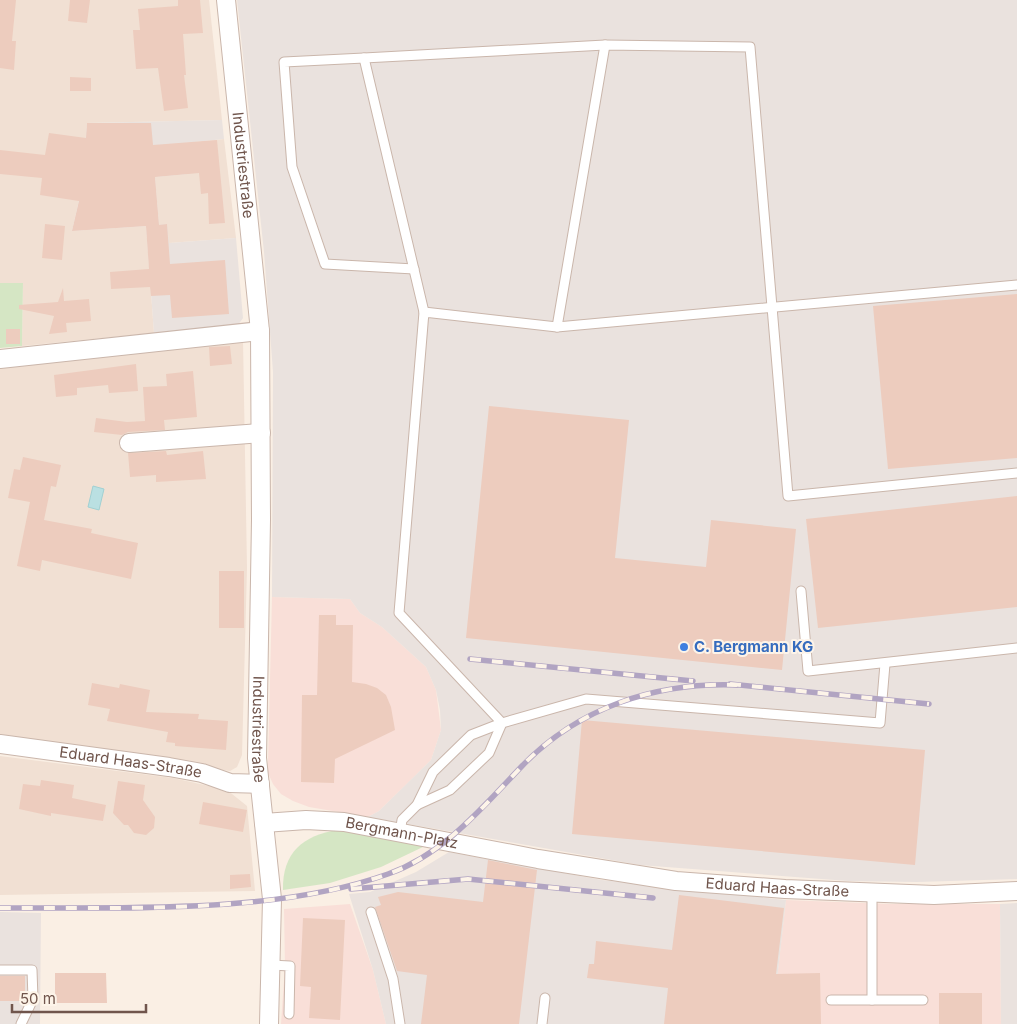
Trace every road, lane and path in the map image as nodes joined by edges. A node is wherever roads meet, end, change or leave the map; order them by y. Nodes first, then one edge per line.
1 (226, 0) edge
2 (605, 46) junction
3 (364, 58) junction
4 (414, 269) junction
5 (1017, 285) edge
6 (771, 309) junction
7 (424, 312) junction
8 (557, 327) junction
9 (260, 331) junction
10 (0, 359) edge
11 (261, 433) junction
12 (128, 443) dead end
13 (1017, 473) edge
14 (801, 591) dead end
15 (1017, 648) edge
16 (885, 664) junction
17 (502, 722) junction
18 (0, 744) edge
19 (260, 784) junction
20 (417, 805) junction
21 (264, 823) junction
22 (400, 833) junction
23 (538, 859) joint
24 (1017, 891) edge
25 (872, 892) junction
26 (371, 912) dead end
27 (271, 965) junction
28 (0, 970) edge
29 (545, 998) dead end
30 (831, 1000) dead end
31 (872, 1000) junction
32 (922, 1000) dead end
33 (289, 1014) dead end
34 (21, 1024) edge
35 (270, 1024) edge
36 (400, 1024) edge
37 (542, 1024) edge

1 - 9 street, Industriestraße
2 - 3 lane
2 - 6 lane
2 - 8 lane
3 - 4 lane
3 - 4 lane
4 - 7 lane
5 - 6 lane
6 - 8 lane
6 - 13 lane
7 - 8 lane
7 - 17 lane
9 - 10 street
9 - 11 street, Industriestraße
11 - 12 street
11 - 19 street, Industriestraße
14 - 16 lane
15 - 16 lane
16 - 17 lane
17 - 20 lane
17 - 20 lane
18 - 19 street, Eduard Haas-Straße
19 - 21 street, Industriestraße
20 - 22 lane
21 - 22 street, Bergmann-Platz
21 - 27 street, Industriestraße
22 - 23 street, Bergmann-Platz
23 - 25 street, Eduard Haas-Straße
24 - 25 street, Eduard Haas-Straße
25 - 31 lane
26 - 36 lane
27 - 33 lane
27 - 35 street, Industriestraße
28 - 34 lane
29 - 37 lane
30 - 31 lane
31 - 32 lane

